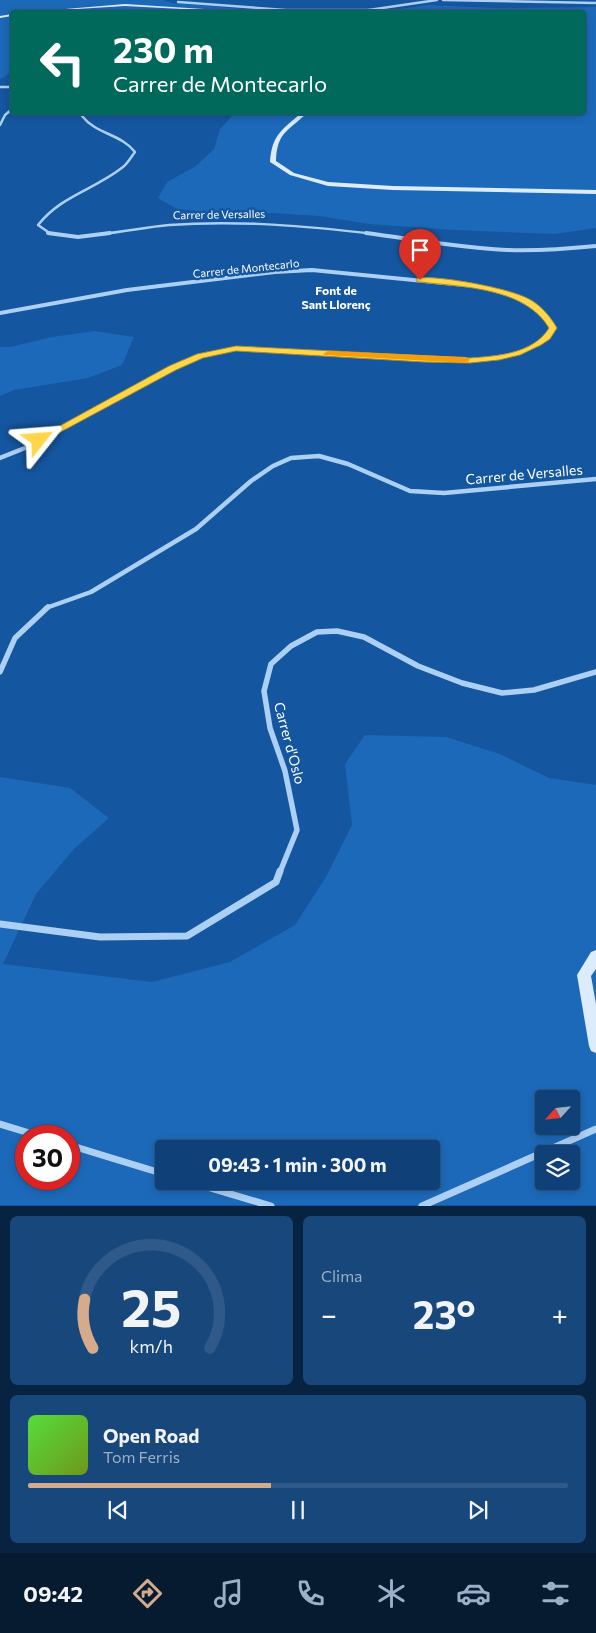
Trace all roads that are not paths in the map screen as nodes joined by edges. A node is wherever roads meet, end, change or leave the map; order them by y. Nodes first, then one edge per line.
1 (437, 0) edge
2 (443, 0) edge
3 (178, 2) dead end
4 (596, 3) edge
5 (58, 10) edge
6 (204, 10) edge
7 (280, 10) edge
8 (334, 10) edge
9 (370, 10) joint
10 (10, 111) edge
11 (83, 115) edge
12 (302, 115) edge
13 (0, 125) edge
14 (596, 192) edge
15 (596, 246) edge
16 (0, 313) edge
17 (0, 458) edge
18 (596, 479) edge
19 (0, 672) edge
20 (596, 672) edge
21 (0, 924) edge
22 (596, 957) edge
23 (596, 1046) edge
24 (0, 1124) edge
25 (15, 1129) edge
26 (596, 1129) edge
27 (80, 1148) edge
28 (155, 1171) edge
29 (218, 1190) edge
30 (271, 1206) edge
31 (422, 1206) edge

1 - 9 street
2 - 4 street
3 - 7 street
5 - 6 main road
8 - 9 street
10 - 13 street
11 - 15 street, Carrer de Versalles
12 - 14 main road
16 - 17 street, Carrer de Montecarlo
18 - 19 street, Carrer de Versalles
20 - 21 street, Carrer d'Oslo
22 - 23 main road
24 - 25 street
26 - 31 street
27 - 28 street
29 - 30 street

